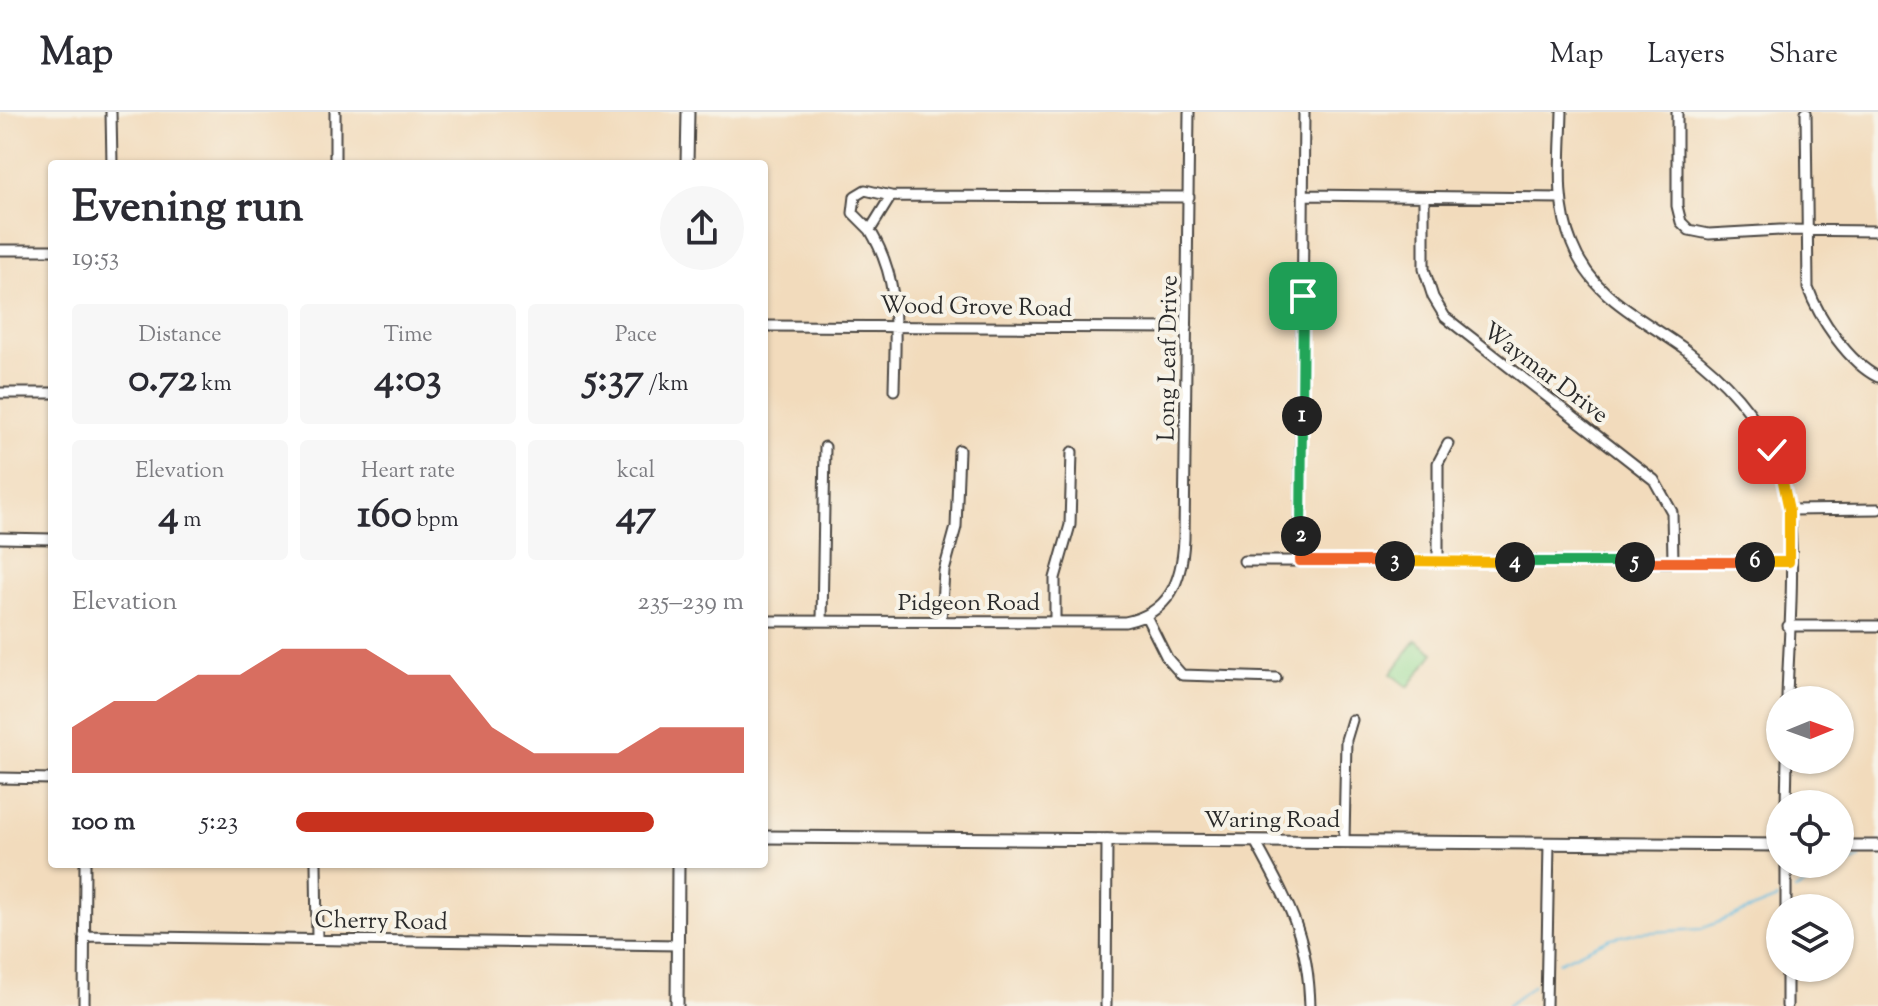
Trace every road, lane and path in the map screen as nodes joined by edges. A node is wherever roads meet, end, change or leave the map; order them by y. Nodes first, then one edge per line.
1 (111, 112) edge
2 (335, 112) edge
3 (688, 112) edge
4 (1189, 112) edge
5 (1304, 112) edge
6 (1562, 112) edge
7 (1677, 112) edge
8 (1806, 112) edge
9 (112, 160) edge
10 (335, 160) edge
11 (687, 160) edge
12 (1304, 195) junction
13 (891, 196) junction
14 (1189, 197) junction
15 (1424, 198) junction
16 (1561, 198) junction
17 (870, 230) junction
18 (1806, 230) junction
19 (1878, 231) edge
20 (0, 250) edge
21 (48, 250) edge
22 (895, 325) junction
23 (768, 326) edge
24 (1187, 328) junction
25 (1874, 376) edge
26 (894, 390) dead end
27 (0, 393) edge
28 (48, 393) edge
29 (1448, 444) dead end
30 (825, 447) dead end
31 (959, 450) dead end
32 (1072, 452) dead end
33 (1878, 509) edge
34 (1789, 510) junction
35 (0, 538) edge
36 (48, 539) edge
37 (1244, 561) dead end
38 (1300, 561) junction
39 (1438, 561) junction
40 (1673, 561) junction
41 (1789, 562) junction
42 (1166, 600) joint
43 (1146, 616) junction
44 (768, 621) edge
45 (822, 621) junction
46 (941, 621) junction
47 (1055, 622) junction
48 (1788, 626) junction
49 (1878, 626) edge
50 (1276, 678) dead end
51 (1787, 686) edge
52 (1352, 720) dead end
53 (0, 778) edge
54 (48, 779) edge
55 (768, 837) edge
56 (1107, 839) junction
57 (1255, 841) junction
58 (1344, 841) junction
59 (1549, 843) junction
60 (1766, 845) edge
61 (1854, 846) edge
62 (1878, 846) edge
63 (85, 868) edge
64 (316, 868) edge
65 (678, 868) edge
66 (84, 936) junction
67 (317, 939) junction
68 (678, 945) junction
69 (1787, 982) edge
70 (84, 1006) edge
71 (677, 1006) edge
72 (1106, 1006) edge
73 (1310, 1006) edge
74 (1546, 1006) edge
75 (1787, 1006) edge

1 - 9 street
2 - 10 street
3 - 11 main road
4 - 14 street, Long Leaf Drive
5 - 12 street
6 - 16 street
7 - 18 street
8 - 18 street
12 - 15 street
12 - 38 street
13 - 14 street
13 - 17 street
13 - 17 street
14 - 24 street, Long Leaf Drive
15 - 16 street
15 - 40 street, Waymar Drive
16 - 34 street
17 - 22 street
18 - 19 street
18 - 25 street
20 - 21 street
22 - 23 street, Wood Grove Road
22 - 24 street, Wood Grove Road
22 - 26 street
24 - 42 street, Long Leaf Drive
27 - 28 street
29 - 39 street
30 - 45 street
31 - 46 street
32 - 47 street
33 - 34 street
34 - 41 street
35 - 36 street
37 - 38 street
38 - 39 street
39 - 40 street
40 - 41 street
41 - 48 street
42 - 43 street, Pidgeon Road
43 - 47 street, Pidgeon Road
43 - 50 street
44 - 45 street, Pidgeon Road
45 - 46 street, Pidgeon Road
46 - 47 street, Pidgeon Road
48 - 49 street
48 - 51 street
52 - 58 street
53 - 54 street
55 - 56 main road, Waring Road
56 - 57 main road, Waring Road
56 - 72 street
57 - 58 main road, Waring Road
57 - 73 street
58 - 59 main road, Waring Road
59 - 60 main road, Waring Road
59 - 74 street
61 - 62 main road
63 - 66 street
64 - 67 street
65 - 68 main road
66 - 67 street, Cherry Road
66 - 70 street
67 - 68 street, Cherry Road
68 - 71 main road
69 - 75 street

